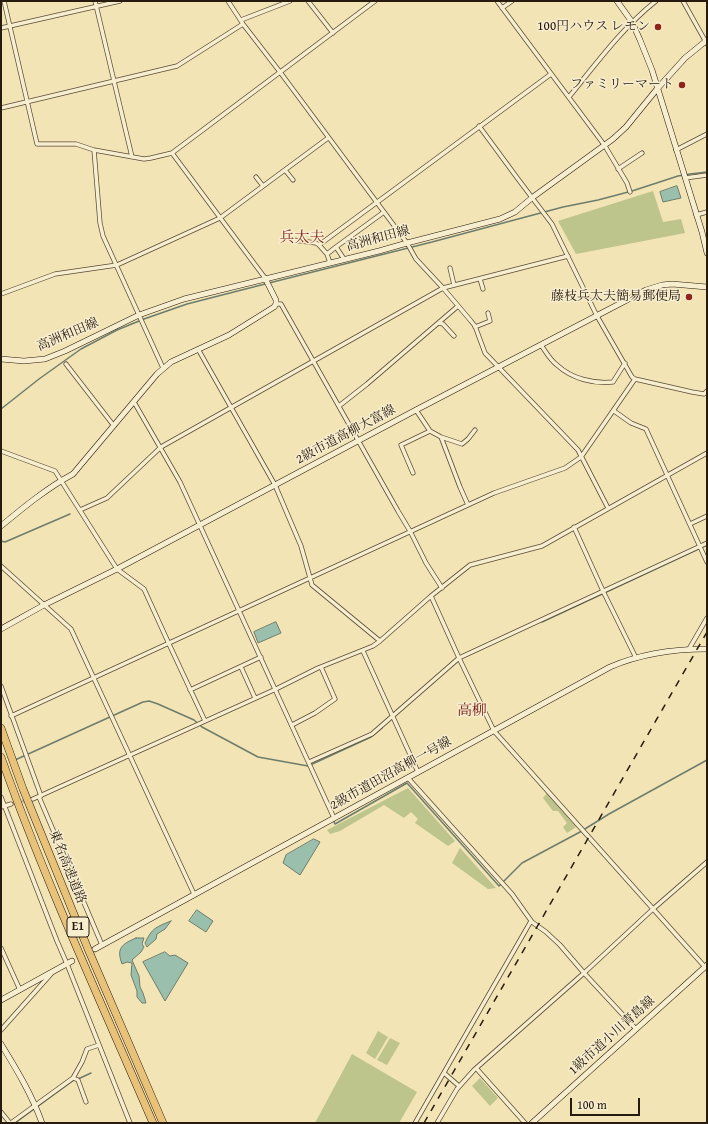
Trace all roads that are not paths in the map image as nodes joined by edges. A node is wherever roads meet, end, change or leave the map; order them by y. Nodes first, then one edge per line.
1 (4, 1) edge
2 (95, 1) edge
3 (120, 1) edge
4 (228, 1) edge
5 (290, 1) edge
6 (308, 1) edge
7 (375, 1) edge
8 (496, 1) edge
9 (512, 1) edge
10 (617, 1) edge
11 (656, 1) edge
12 (683, 1) edge
13 (96, 7) junction
14 (502, 8) junction
15 (241, 20) junction
16 (632, 22) junction
17 (243, 24) junction
18 (10, 26) junction
19 (1, 28) edge
20 (332, 33) junction
21 (707, 42) edge
22 (280, 72) junction
23 (551, 74) junction
24 (115, 81) junction
25 (658, 89) junction
26 (569, 97) junction
27 (28, 102) junction
28 (1, 108) edge
29 (480, 126) junction
30 (707, 134) edge
31 (328, 138) junction
32 (605, 146) junction
33 (94, 150) junction
34 (676, 150) junction
35 (172, 153) junction
36 (642, 153) dead end
37 (132, 157) junction
38 (618, 169) junction
39 (285, 170) junction
40 (707, 175) edge
41 (256, 177) dead end
42 (685, 178) junction
43 (293, 180) dead end
44 (263, 186) junction
45 (630, 192) dead end
46 (532, 197) junction
47 (377, 203) junction
48 (384, 212) junction
49 (707, 212) edge
50 (696, 215) junction
51 (220, 218) junction
52 (293, 240) dead end
53 (407, 243) junction
54 (319, 245) junction
55 (336, 247) junction
56 (707, 253) edge
57 (327, 254) junction
58 (568, 256) junction
59 (344, 259) junction
60 (330, 263) junction
61 (117, 265) junction
62 (450, 268) dead end
63 (264, 278) junction
64 (480, 278) junction
65 (454, 285) junction
66 (707, 287) edge
67 (443, 288) junction
68 (483, 289) dead end
69 (1, 294) edge
70 (276, 304) junction
71 (458, 306) junction
72 (488, 313) dead end
73 (139, 315) junction
74 (598, 316) junction
75 (439, 323) junction
76 (475, 327) junction
77 (454, 336) dead end
78 (541, 345) junction
79 (198, 349) junction
80 (1, 359) edge
81 (313, 361) junction
82 (624, 363) junction
83 (66, 364) dead end
84 (498, 367) junction
85 (163, 368) junction
86 (635, 379) junction
87 (707, 392) edge
88 (134, 402) junction
89 (339, 406) junction
90 (232, 408) junction
91 (416, 410) junction
92 (614, 411) junction
93 (114, 426) junction
94 (474, 430) dead end
95 (430, 431) junction
96 (441, 437) junction
97 (358, 441) junction
98 (161, 448) junction
99 (1, 451) edge
100 (707, 452) edge
101 (581, 457) junction
102 (413, 473) dead end
103 (667, 476) junction
104 (61, 480) junction
105 (275, 485) junction
106 (468, 505) junction
107 (608, 508) junction
108 (80, 510) junction
109 (707, 516) edge
110 (200, 524) junction
111 (690, 524) junction
112 (1, 526) edge
113 (574, 527) junction
114 (410, 531) junction
115 (707, 543) edge
116 (700, 546) junction
117 (707, 562) edge
118 (1, 566) edge
119 (117, 569) junction
120 (310, 577) junction
121 (442, 588) junction
122 (603, 591) junction
123 (431, 596) junction
124 (44, 605) junction
125 (240, 610) junction
126 (707, 618) edge
127 (1, 629) edge
128 (380, 641) junction
129 (169, 644) junction
130 (689, 649) junction
131 (707, 649) edge
132 (363, 651) junction
133 (261, 657) junction
134 (459, 658) junction
135 (636, 658) junction
136 (241, 667) junction
137 (322, 667) junction
138 (94, 679) junction
139 (1, 686) edge
140 (276, 689) junction
141 (190, 690) junction
142 (255, 698) junction
143 (392, 715) junction
144 (11, 716) junction
145 (205, 720) junction
146 (292, 725) junction
147 (1, 728) edge
148 (494, 731) junction
149 (129, 756) junction
150 (1, 757) edge
151 (309, 762) junction
152 (418, 772) junction
153 (408, 778) junction
154 (40, 796) junction
155 (1, 797) edge
156 (33, 799) tunnel mouth
157 (11, 804) tunnel mouth
158 (3, 806) edge
159 (334, 818) junction
160 (707, 862) edge
161 (194, 894) junction
162 (653, 909) junction
163 (531, 920) junction
164 (102, 945) junction
165 (1, 948) edge
166 (95, 949) dead end
167 (72, 961) dead end
168 (67, 964) junction
169 (706, 966) edge
170 (584, 973) junction
171 (50, 974) junction
172 (20, 990) junction
173 (1, 1000) edge
174 (636, 1029) junction
175 (1, 1030) edge
176 (1, 1044) edge
177 (99, 1045) junction
178 (476, 1068) junction
179 (444, 1073) junction
180 (73, 1078) junction
181 (459, 1086) junction
182 (86, 1102) dead end
183 (35, 1105) junction
184 (1, 1112) edge
185 (10, 1123) edge
186 (42, 1123) edge
187 (130, 1123) edge
188 (153, 1123) edge
189 (162, 1123) edge
190 (415, 1123) edge
191 (438, 1123) edge
192 (524, 1123) edge
193 (532, 1123) edge

1 - 18 street
2 - 13 street
3 - 13 street
4 - 15 street
5 - 15 street
6 - 20 street
7 - 20 street
8 - 14 street
9 - 14 street
10 - 16 street
11 - 16 street
12 - 21 street
13 - 18 street
13 - 24 street
14 - 23 street
15 - 17 street
16 - 25 street
16 - 26 street
17 - 22 street
17 - 24 street
18 - 19 street
18 - 27 street
20 - 22 street
21 - 25 street, 高洲和田線
22 - 31 street
22 - 35 street
23 - 26 street
23 - 29 street
24 - 27 street
24 - 37 street
25 - 32 street, 高洲和田線
25 - 34 street
26 - 32 street
27 - 28 street
27 - 33 street
29 - 46 street
29 - 47 street
30 - 34 street
31 - 39 street
31 - 47 street
32 - 38 street
32 - 46 street, 高洲和田線
33 - 37 street
33 - 61 street
34 - 42 street
35 - 37 street
35 - 51 street
36 - 38 street
38 - 45 street
39 - 43 street
39 - 44 street
40 - 42 street
41 - 44 street
42 - 50 street
44 - 51 street
46 - 53 street, 高洲和田線
46 - 58 street
47 - 48 street
47 - 54 street
48 - 53 street
48 - 55 street
49 - 50 street
50 - 56 street
51 - 61 street
51 - 63 street
52 - 54 street
53 - 59 street, 高洲和田線
53 - 67 street
54 - 57 street
55 - 57 street
55 - 59 street
57 - 60 street
58 - 64 street
58 - 74 street
59 - 60 street, 高洲和田線
60 - 63 street, 高洲和田線
61 - 69 street
61 - 73 street
62 - 65 street
63 - 70 street
63 - 73 street, 高洲和田線
64 - 65 street
64 - 68 street
65 - 67 street
66 - 74 street, 2級市道高柳大富線
67 - 71 street
67 - 81 street
70 - 79 street
70 - 81 street
71 - 75 street
71 - 76 street
72 - 76 street
73 - 80 street, 高洲和田線
73 - 85 street
74 - 78 street, 2級市道高柳大富線
74 - 82 street
75 - 77 street
75 - 89 street
76 - 84 street
78 - 82 street
78 - 84 street, 2級市道高柳大富線
79 - 85 street
79 - 90 street
81 - 89 street
81 - 90 street
82 - 86 street
83 - 93 street
84 - 91 street, 2級市道高柳大富線
84 - 101 street
85 - 88 street
86 - 87 street
86 - 92 street
88 - 93 street
88 - 98 street
89 - 97 street
90 - 98 street
90 - 105 street
91 - 95 street
91 - 97 street, 2級市道高柳大富線
92 - 101 street
92 - 103 street
93 - 104 street
94 - 96 street
95 - 96 street
95 - 102 street
96 - 106 street
97 - 105 street, 2級市道高柳大富線
97 - 114 street
98 - 108 street
98 - 110 street
99 - 104 street
100 - 103 street
101 - 106 street
101 - 107 street
103 - 107 street
103 - 111 street
104 - 108 street
104 - 112 street
105 - 110 street, 2級市道高柳大富線
105 - 120 street
106 - 114 street
107 - 113 street
108 - 119 street
109 - 111 street
110 - 119 street, 2級市道高柳大富線
110 - 125 street
111 - 116 street
113 - 121 street
113 - 122 street
114 - 120 street
114 - 121 street
115 - 116 street
116 - 117 street
116 - 122 street
118 - 124 street
119 - 124 street, 2級市道高柳大富線
119 - 129 street
120 - 125 street
120 - 128 street
121 - 123 street
122 - 134 street
122 - 135 street
123 - 128 street
123 - 134 street
124 - 127 street, 2級市道高柳大富線
124 - 138 street
125 - 129 street
125 - 133 street
126 - 130 street
128 - 132 street
129 - 138 street
129 - 141 street
130 - 131 street, 2級市道田沼高柳一号線
130 - 135 street, 2級市道田沼高柳一号線
132 - 137 street
132 - 143 street
133 - 136 street
133 - 140 street
134 - 143 street
134 - 148 street
135 - 148 street, 2級市道田沼高柳一号線
136 - 141 street
136 - 142 street
137 - 140 street
137 - 146 street
138 - 144 street
138 - 149 street
139 - 144 street
140 - 142 street
140 - 146 street
141 - 145 street
142 - 145 street
143 - 151 street
143 - 152 street
144 - 154 street
145 - 149 street
146 - 151 street
147 - 189 highway, 東名高速道路 / E1
148 - 152 street, 2級市道田沼高柳一号線
148 - 162 street
149 - 154 street
149 - 161 street
150 - 188 highway, 東名高速道路 / E1
151 - 159 street
152 - 153 street, 2級市道田沼高柳一号線
153 - 159 street, 2級市道田沼高柳一号線
153 - 163 street
154 - 156 street
154 - 164 street
155 - 158 street
157 - 158 street
158 - 168 street
159 - 161 street, 2級市道田沼高柳一号線
160 - 162 street
161 - 164 street, 2級市道田沼高柳一号線
162 - 169 street
162 - 170 street
163 - 170 street
163 - 179 street
164 - 166 street, 2級市道田沼高柳一号線
165 - 172 street
167 - 168 street
168 - 171 street
168 - 177 street
169 - 174 street, 1級市道小川青島線
170 - 174 street
170 - 178 street
171 - 172 street
171 - 175 street
172 - 173 street
174 - 193 street, 1級市道小川青島線
176 - 183 street
177 - 180 street
177 - 187 street
178 - 181 street
178 - 192 street
179 - 181 street
179 - 190 street
180 - 182 street
180 - 183 street
181 - 191 street
183 - 185 street
183 - 186 street
184 - 185 street

